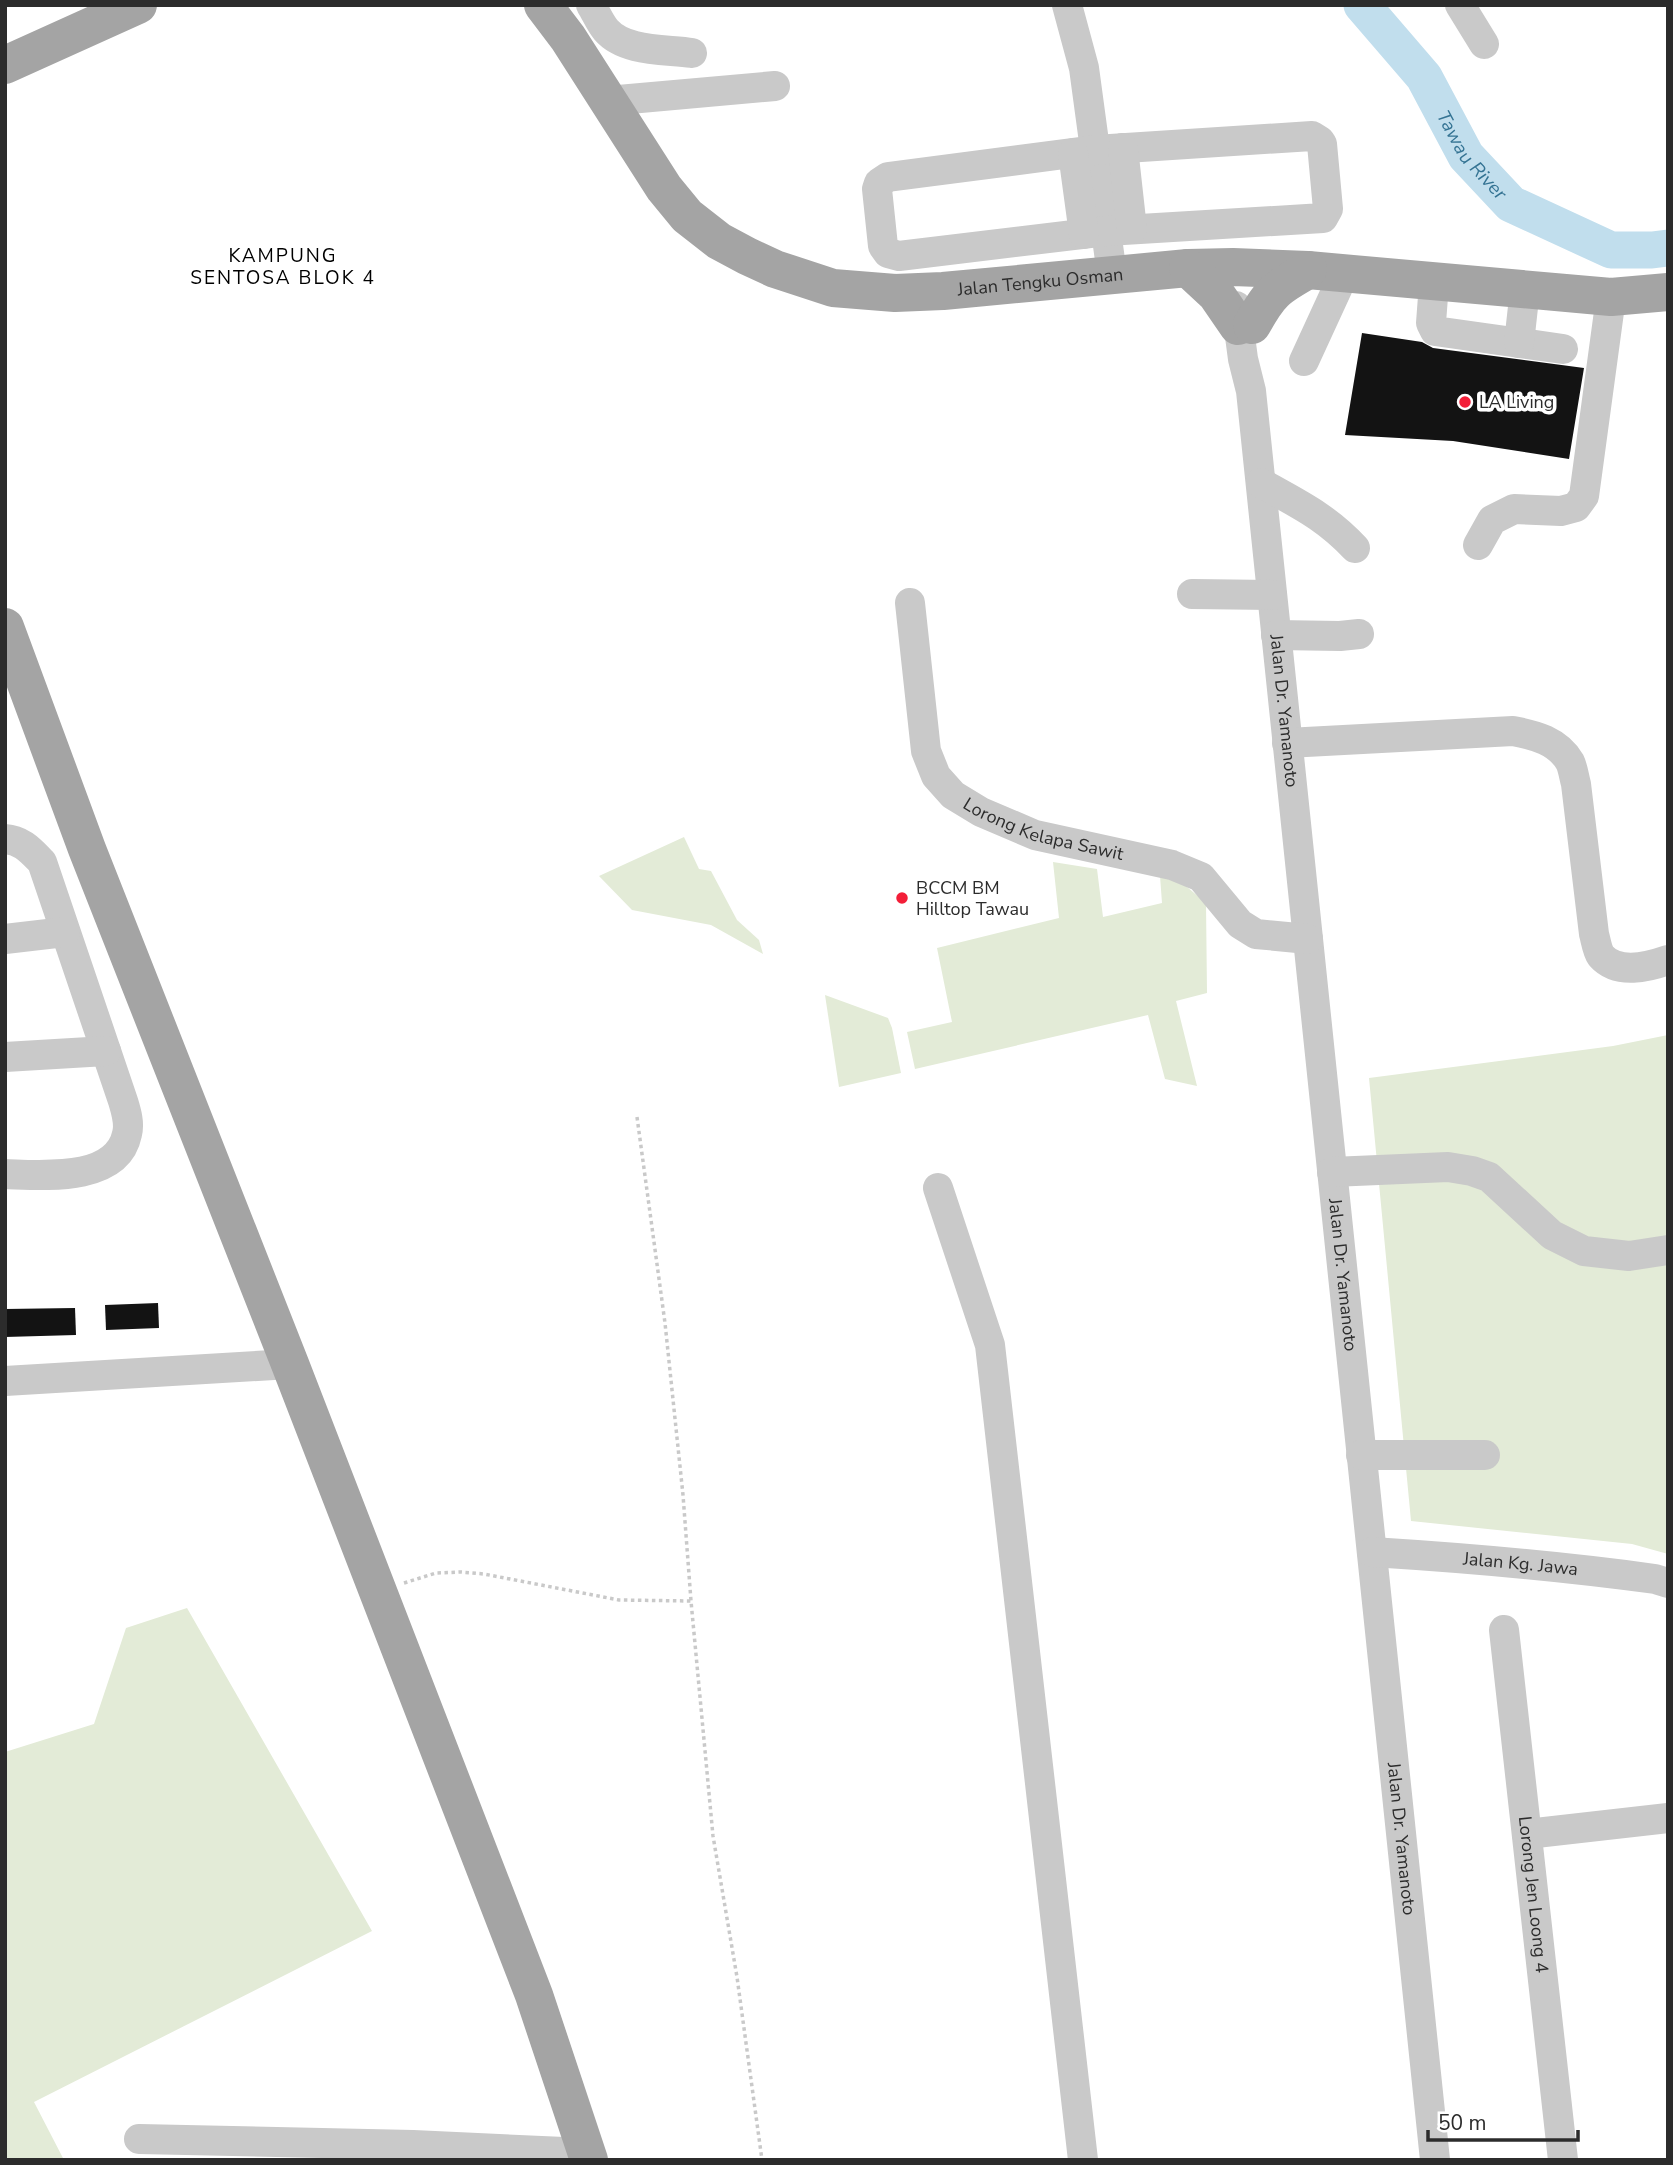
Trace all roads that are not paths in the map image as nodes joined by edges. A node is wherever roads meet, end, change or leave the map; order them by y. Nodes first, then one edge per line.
1 (138, 5) edge
2 (543, 5) edge
3 (591, 5) edge
4 (1067, 5) edge
5 (1460, 5) edge
6 (1483, 44) dead end
7 (692, 53) dead end
8 (5, 65) edge
9 (775, 86) dead end
10 (607, 101) junction
11 (1097, 150) junction
12 (1107, 231) junction
13 (1241, 267) junction
14 (1188, 268) junction
15 (1326, 272) junction
16 (1112, 275) junction
17 (1433, 282) junction
18 (1525, 289) junction
19 (1668, 292) edge
20 (1611, 297) junction
21 (1245, 325) junction
22 (1519, 343) junction
23 (1563, 349) dead end
24 (1304, 361) dead end
25 (1261, 483) junction
26 (1478, 545) dead end
27 (1355, 548) dead end
28 (1192, 594) dead end
29 (1272, 595) junction
30 (910, 603) dead end
31 (5, 627) edge
32 (1359, 634) dead end
33 (1276, 635) junction
34 (1287, 743) junction
35 (5, 839) edge
36 (87, 849) junction
37 (42, 862) junction
38 (65, 932) junction
39 (5, 939) edge
40 (1308, 939) junction
41 (1668, 960) edge
42 (106, 1051) junction
43 (5, 1057) edge
44 (1332, 1172) junction
45 (5, 1174) edge
46 (938, 1188) dead end
47 (1668, 1250) edge
48 (290, 1364) junction
49 (5, 1381) edge
50 (1362, 1455) junction
51 (1485, 1455) dead end
52 (1372, 1552) junction
53 (1668, 1584) edge
54 (1504, 1630) dead end
55 (1668, 1818) edge
56 (1527, 1834) junction
57 (139, 2139) dead end
58 (200, 2150) edge
59 (413, 2152) edge
60 (587, 2153) edge
61 (1083, 2160) edge
62 (1435, 2160) edge
63 (1563, 2160) edge

1 - 8 main road
2 - 10 main road, Jalan Tengku Osman
3 - 7 street
4 - 11 street
5 - 6 street
9 - 10 street
10 - 16 main road, Jalan Tengku Osman
11 - 12 street
11 - 12 street
11 - 12 street
12 - 16 street
13 - 14 main road, Jalan Tengku Osman
13 - 15 main road, Jalan Tengku Osman
13 - 21 street, Jalan Dr. Yamanoto
14 - 16 main road, Jalan Tengku Osman
14 - 21 main road
15 - 17 main road, Jalan Tengku Osman
15 - 21 main road
15 - 24 street
17 - 18 main road, Jalan Tengku Osman
17 - 22 street
18 - 20 main road, Jalan Tengku Osman
18 - 22 street
19 - 20 main road, Jalan Tengku Osman
20 - 26 street
21 - 25 street, Jalan Dr. Yamanoto
22 - 23 street
25 - 27 street
25 - 29 street, Jalan Dr. Yamanoto
28 - 29 street
29 - 33 street, Jalan Dr. Yamanoto
30 - 40 street, Lorong Kelapa Sawit
31 - 36 main road
32 - 33 street
33 - 34 street, Jalan Dr. Yamanoto
34 - 40 street, Jalan Dr. Yamanoto
34 - 41 street
35 - 37 street
36 - 37 street
36 - 48 main road
37 - 38 street
38 - 39 street
38 - 42 street
40 - 44 street, Jalan Dr. Yamanoto
42 - 43 street
42 - 45 street
44 - 47 street
44 - 50 street, Jalan Dr. Yamanoto
46 - 61 street
48 - 49 street
48 - 60 main road
50 - 51 street
50 - 52 street, Jalan Dr. Yamanoto
52 - 53 street, Jalan Kg. Jawa
52 - 62 street, Jalan Dr. Yamanoto
54 - 56 street, Lorong Jen Loong 4
55 - 56 street
56 - 63 street, Lorong Jen Loong 4
57 - 58 street
58 - 59 street
59 - 60 street

